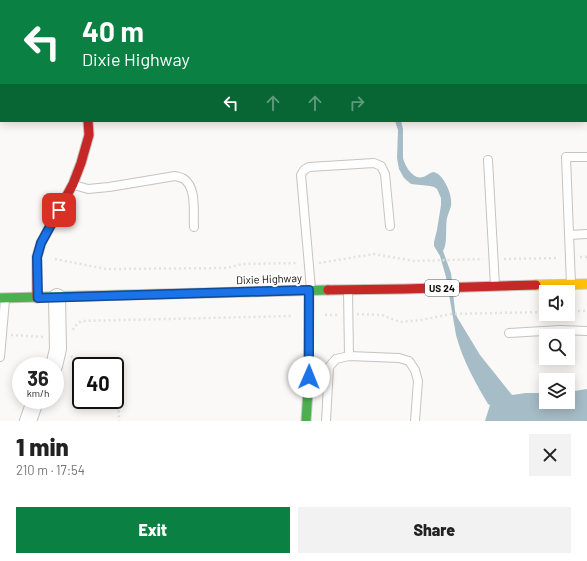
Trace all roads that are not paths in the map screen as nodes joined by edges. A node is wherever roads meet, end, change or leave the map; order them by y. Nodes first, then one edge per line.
1 (88, 122) edge
2 (587, 157) edge
3 (488, 160) dead end
4 (73, 184) junction
5 (390, 226) dead end
6 (194, 227) dead end
7 (587, 234) edge
8 (569, 235) junction
9 (571, 284) junction
10 (587, 284) edge
11 (495, 286) junction
12 (310, 290) junction
13 (348, 290) junction
14 (57, 297) junction
15 (2, 298) edge
16 (38, 298) junction
17 (587, 331) edge
18 (509, 333) dead end
19 (0, 356) edge
20 (349, 356) junction
21 (56, 357) edge
22 (32, 409) edge
23 (28, 421) edge
24 (306, 421) edge
25 (326, 421) edge
26 (415, 421) edge

1 - 4 main road
2 - 8 lane
3 - 11 lane
4 - 6 lane
4 - 16 main road
5 - 12 lane
7 - 8 lane
8 - 9 lane
9 - 10 main road, Dixie Highway / US 24
9 - 11 main road, Dixie Highway / US 24
11 - 13 main road, Dixie Highway / US 24
12 - 13 main road, Dixie Highway / US 24
12 - 14 main road, Dixie Highway / US 24
12 - 24 main road
13 - 20 lane
14 - 16 main road, Dixie Highway / US 24
14 - 21 street
15 - 16 main road, Dixie Highway / US 24
15 - 19 lane
17 - 18 lane
20 - 25 lane
20 - 26 lane
22 - 23 street

